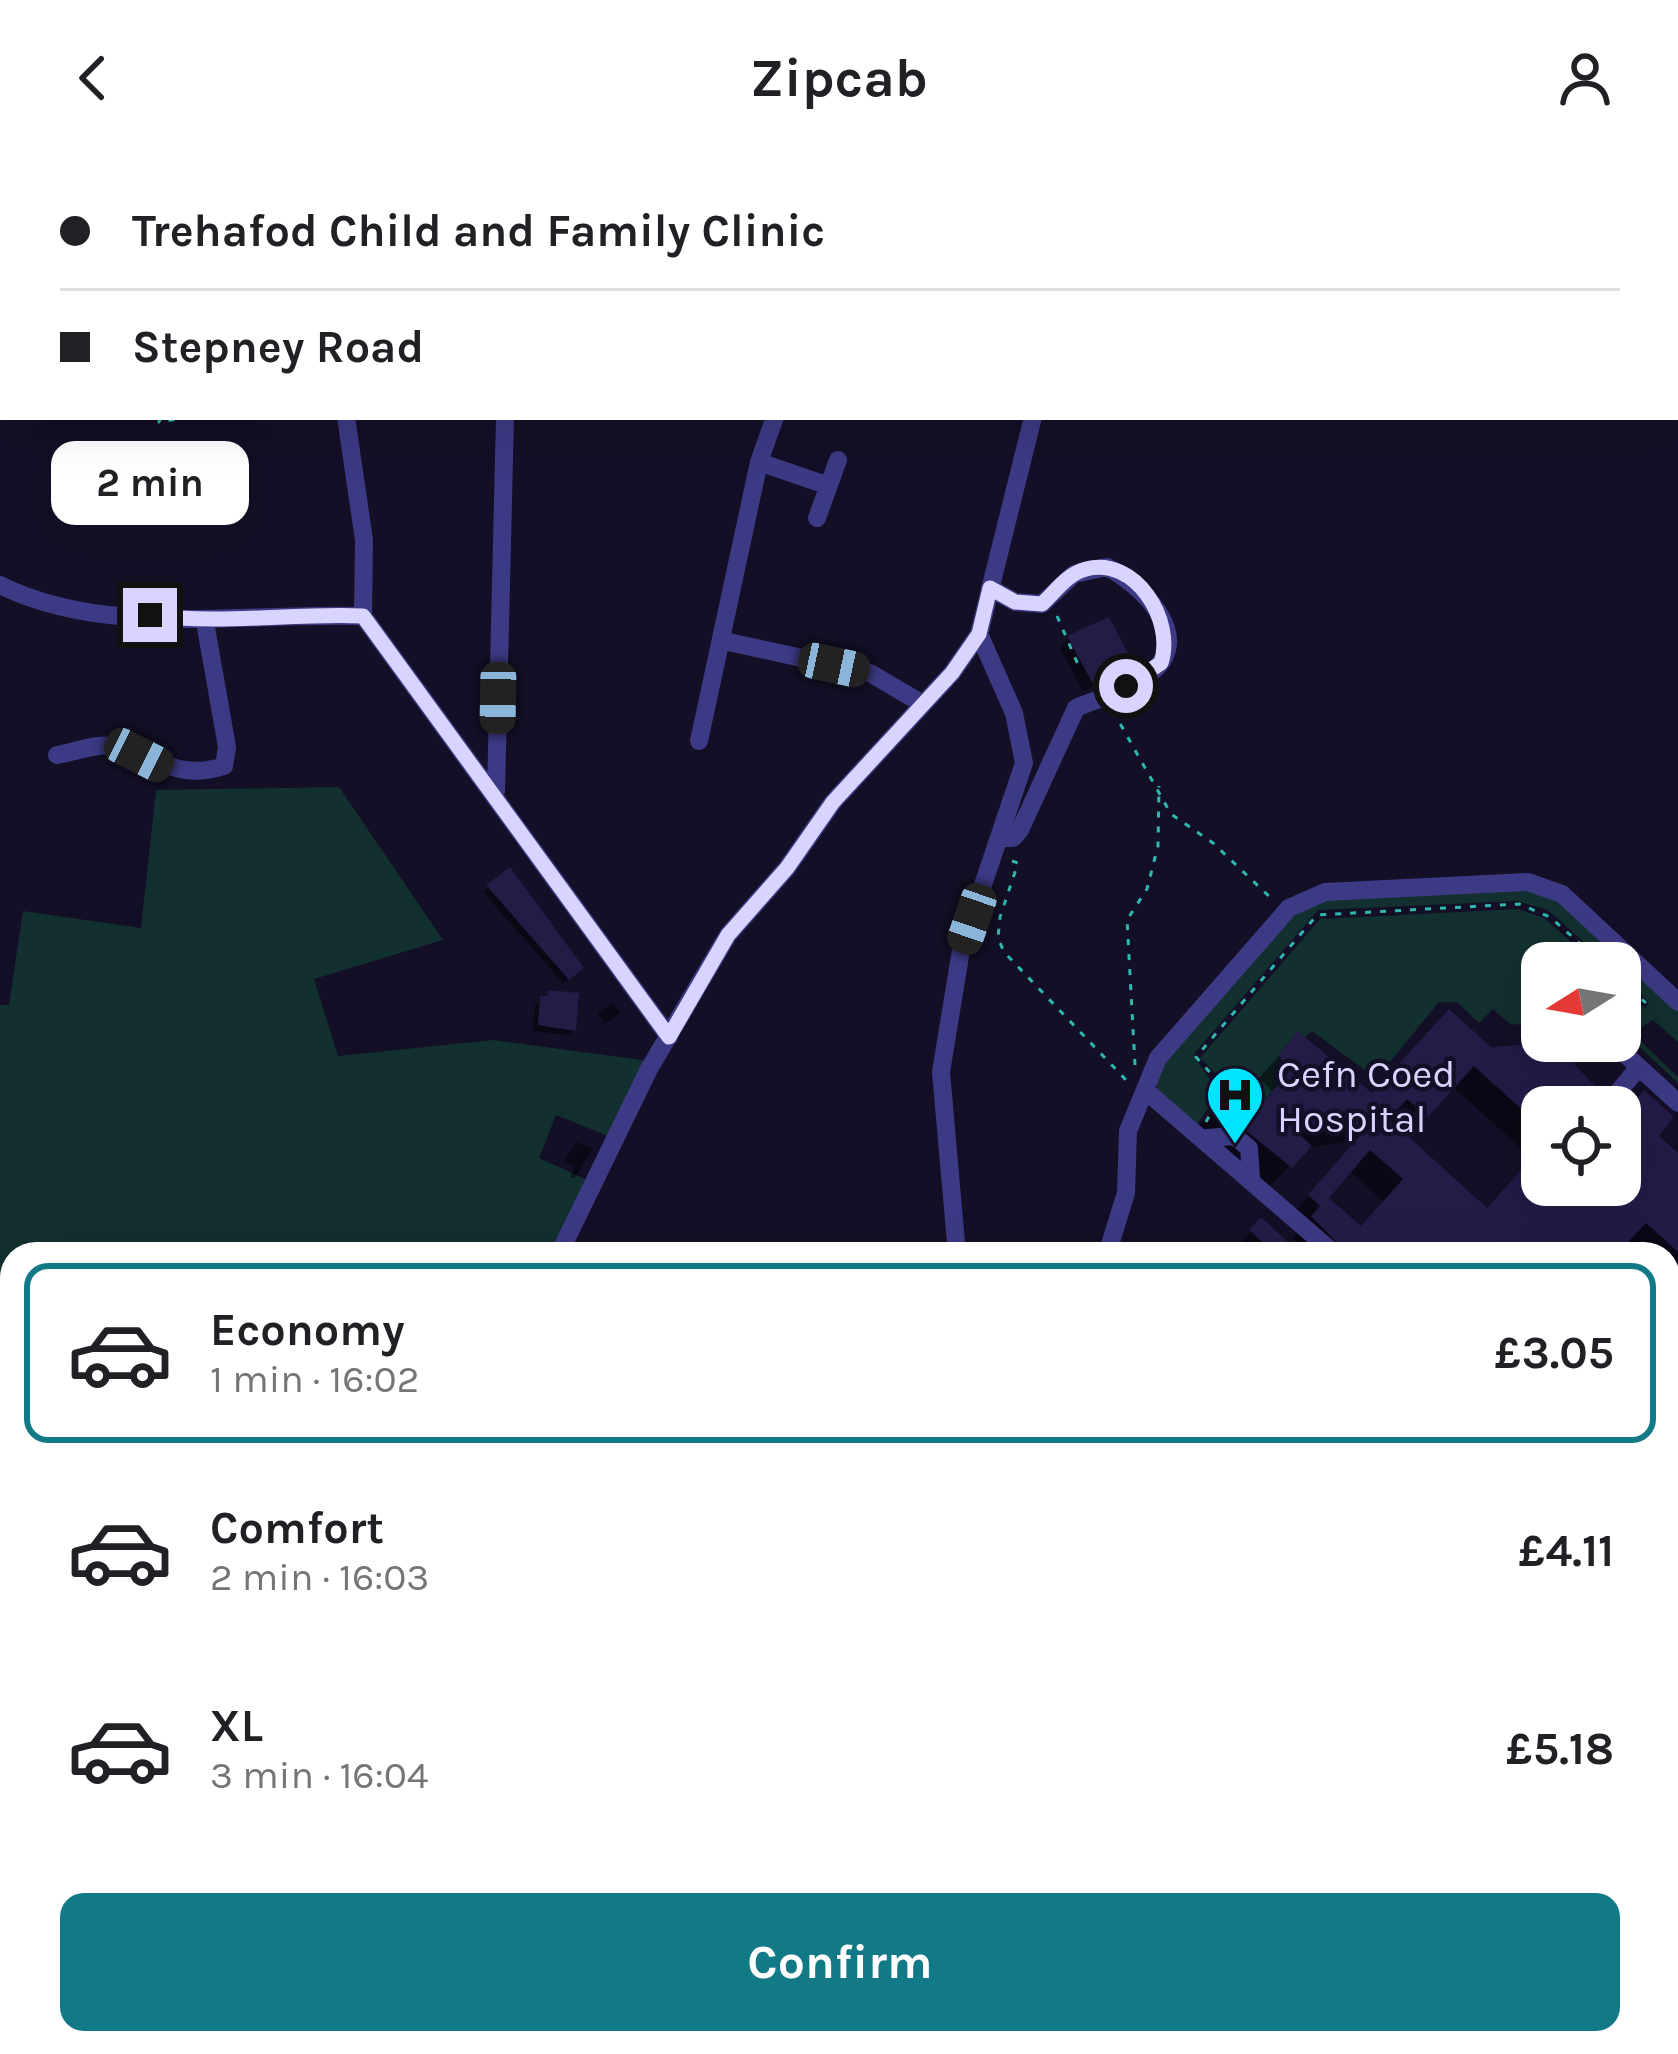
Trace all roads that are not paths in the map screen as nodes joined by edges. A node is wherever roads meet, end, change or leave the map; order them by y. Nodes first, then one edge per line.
1 (346, 420) edge
2 (505, 420) edge
3 (774, 420) edge
4 (1032, 420) edge
5 (838, 460) dead end
6 (759, 462) junction
7 (826, 485) junction
8 (817, 518) dead end
9 (0, 585) edge
10 (990, 588) junction
11 (363, 616) junction
12 (205, 622) junction
13 (979, 634) junction
14 (724, 641) junction
15 (921, 703) junction
16 (699, 741) dead end
17 (57, 754) dead end
18 (496, 791) junction
19 (999, 838) junction
20 (1678, 1002) edge
21 (669, 1037) junction
22 (1622, 1086) edge
23 (1142, 1093) junction
24 (1678, 1103) edge
25 (565, 1242) edge
26 (956, 1242) edge
27 (1112, 1242) edge
28 (1322, 1242) edge

1 - 11 street
2 - 18 street
3 - 6 street
4 - 10 street
5 - 7 street
6 - 7 street
6 - 14 street
7 - 8 street
9 - 12 street
10 - 13 street
10 - 19 street
11 - 12 street
11 - 18 street
12 - 17 street
13 - 15 street
13 - 19 street
14 - 15 street
14 - 16 street
15 - 21 street
18 - 21 street
19 - 26 street
20 - 23 street
21 - 25 street
22 - 24 street
23 - 27 street
23 - 28 street

